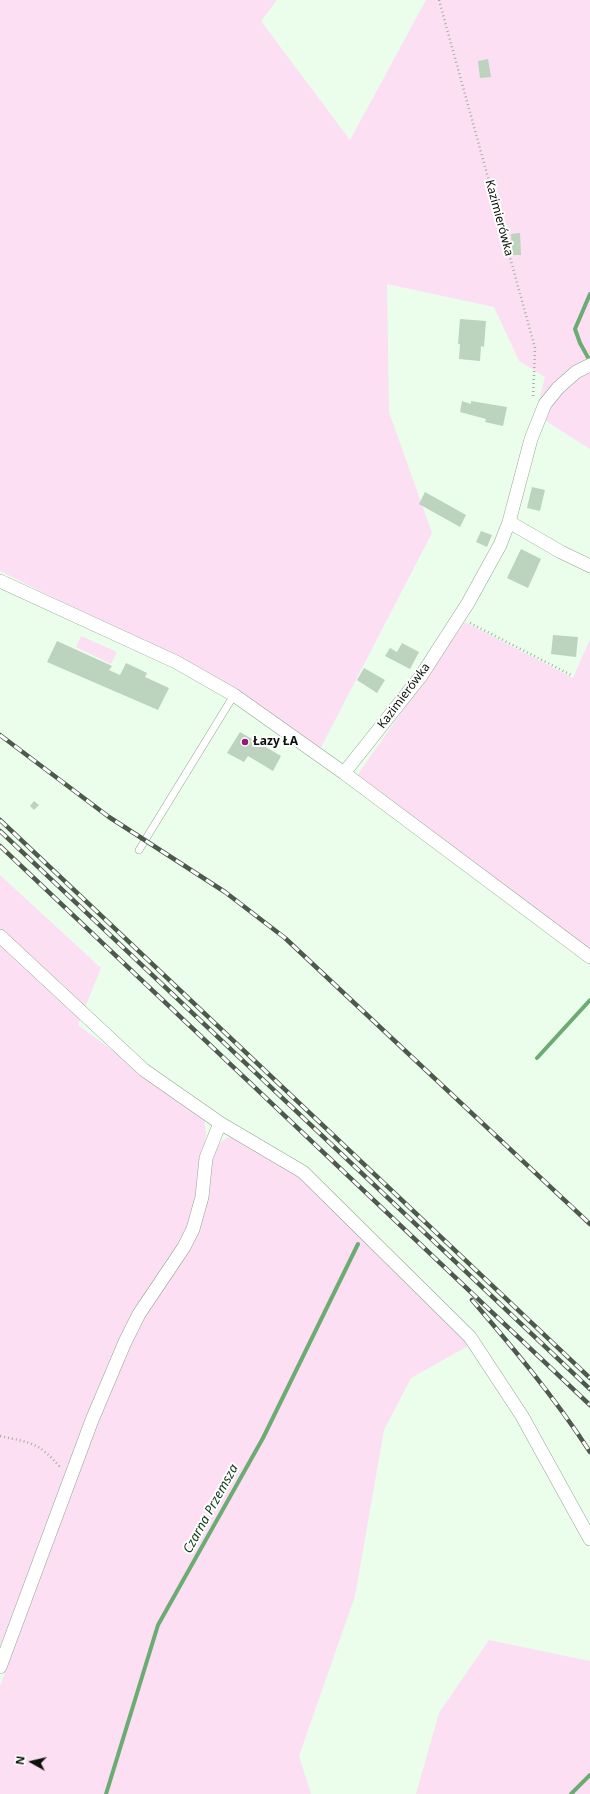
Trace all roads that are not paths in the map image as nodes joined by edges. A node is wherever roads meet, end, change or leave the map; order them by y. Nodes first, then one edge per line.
1 (586, 367) edge
2 (509, 522) junction
3 (590, 566) edge
4 (0, 581) edge
5 (234, 695) junction
6 (344, 773) junction
7 (139, 850) dead end
8 (0, 936) edge
9 (590, 957) edge
10 (220, 1123) junction
11 (590, 1539) edge
12 (0, 1667) edge

1 - 2 street, Kazimierówka
2 - 3 street
2 - 6 street, Kazimierówka
4 - 5 street
5 - 6 street
5 - 7 lane
6 - 9 street
8 - 10 street
10 - 11 street
10 - 12 street

